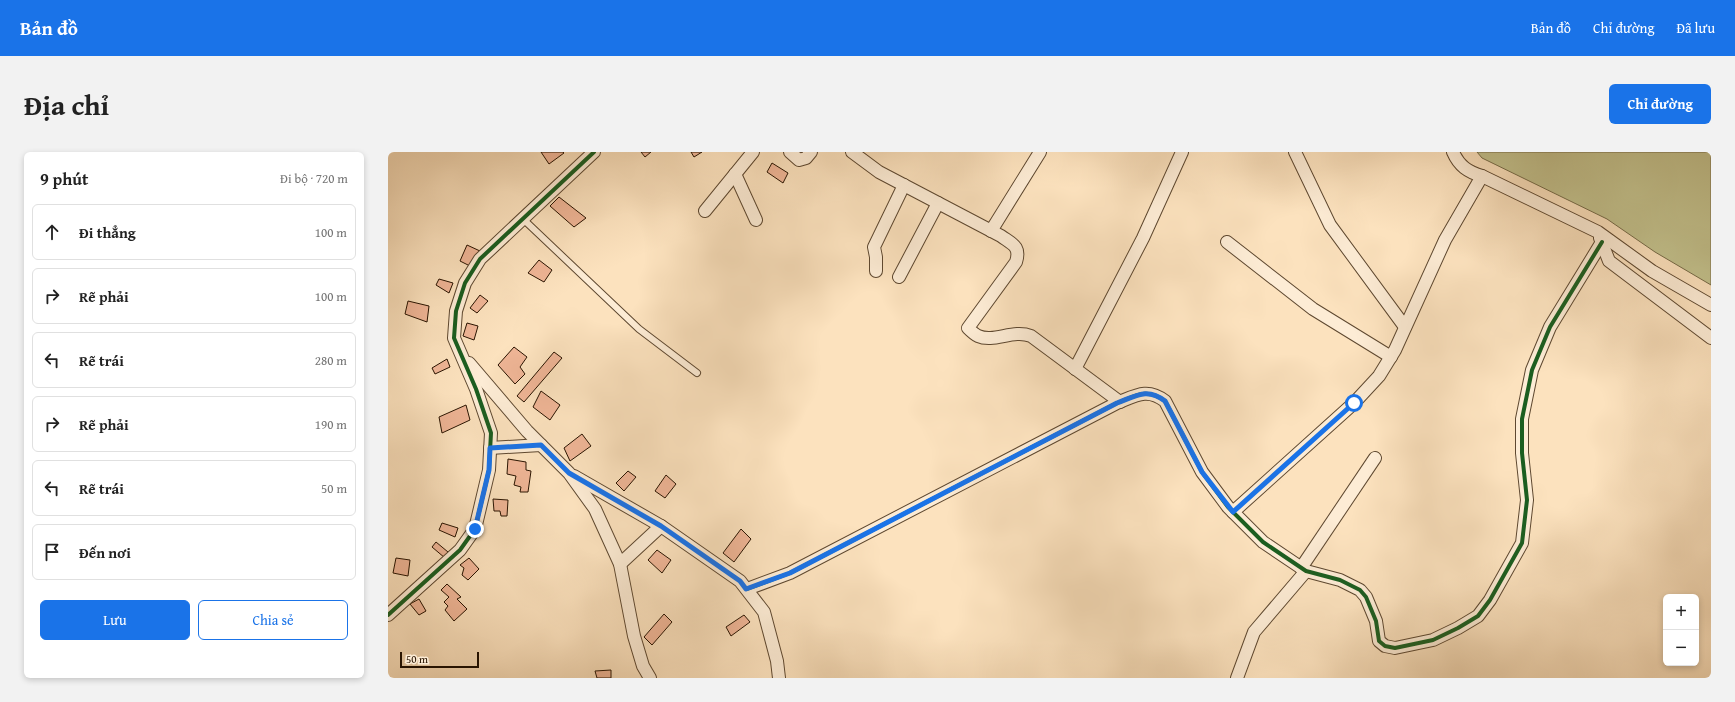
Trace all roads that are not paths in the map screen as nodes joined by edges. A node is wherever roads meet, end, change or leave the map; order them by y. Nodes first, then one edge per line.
1 (594, 152) edge
2 (753, 152) edge
3 (790, 152) edge
4 (811, 152) edge
5 (852, 152) edge
6 (1040, 152) edge
7 (1182, 152) edge
8 (1296, 152) edge
9 (1453, 152) edge
10 (735, 174) junction
11 (1482, 176) junction
12 (904, 185) junction
13 (938, 203) junction
14 (705, 211) dead end
15 (523, 219) junction
16 (756, 220) dead end
17 (991, 231) junction
18 (1600, 237) junction
19 (1227, 242) dead end
20 (876, 271) dead end
21 (899, 277) dead end
22 (1711, 305) edge
23 (1405, 327) junction
24 (1711, 338) edge
25 (460, 353) junction
26 (1391, 357) junction
27 (1075, 369) junction
28 (696, 373) dead end
29 (1120, 402) junction
30 (541, 445) junction
31 (490, 448) junction
32 (1375, 458) dead end
33 (569, 473) junction
34 (1233, 512) junction
35 (661, 526) junction
36 (620, 564) junction
37 (1303, 570) junction
38 (746, 589) junction
39 (388, 615) edge
40 (650, 678) edge
41 (779, 678) edge
42 (1237, 678) edge

1 - 15 street
2 - 10 street
3 - 4 street
5 - 12 street
6 - 17 street
7 - 27 street
8 - 23 street
9 - 11 street
10 - 14 street
10 - 16 street
11 - 18 street
11 - 23 street
12 - 13 street
12 - 20 street
13 - 17 street
13 - 21 street
15 - 25 street
15 - 28 lane
17 - 27 street
18 - 22 street
18 - 24 street
18 - 37 street
19 - 26 street
23 - 26 street
25 - 30 street
25 - 31 street
26 - 34 street
27 - 29 street
29 - 34 street
29 - 38 street
30 - 31 street
30 - 33 street
31 - 39 street
32 - 37 street
33 - 35 street
33 - 36 street
34 - 37 street
35 - 36 street
35 - 38 street
36 - 40 street
37 - 42 street
38 - 41 street

